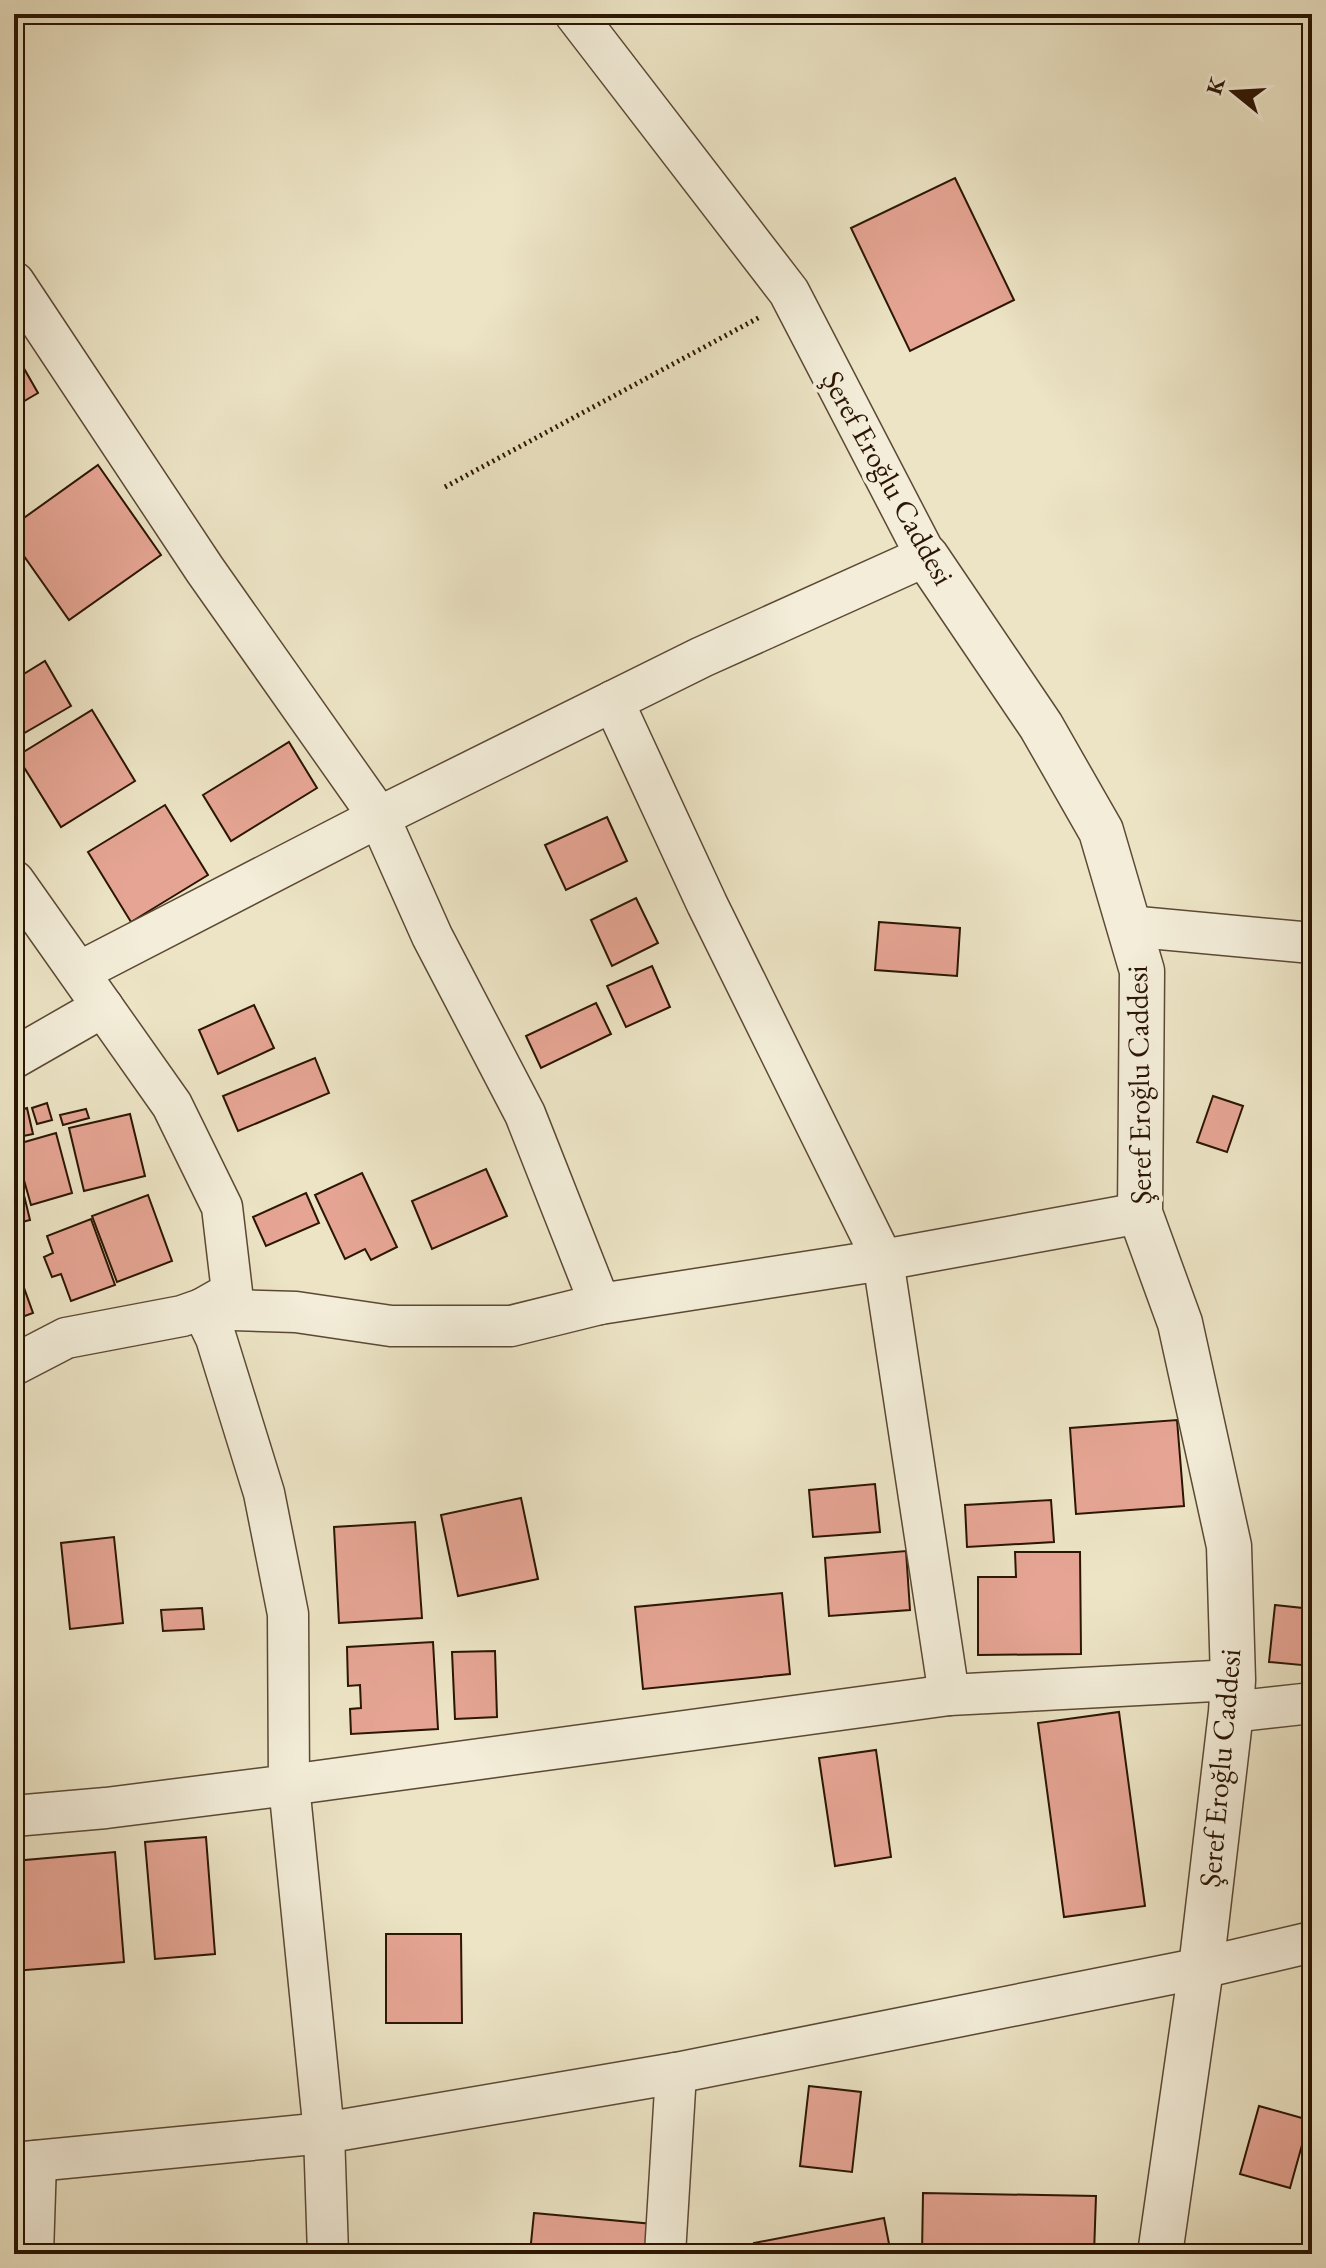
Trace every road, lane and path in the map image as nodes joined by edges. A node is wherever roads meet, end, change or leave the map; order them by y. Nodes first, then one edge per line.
1 (575, 14) edge
2 (14, 282) edge
3 (792, 300) junction
4 (445, 487) dead end
5 (926, 556) junction
6 (613, 701) junction
7 (379, 817) junction
8 (21, 905) edge
9 (1128, 926) junction
10 (1312, 943) edge
11 (79, 972) junction
12 (103, 1007) junction
13 (14, 1058) edge
14 (1140, 1213) junction
15 (883, 1260) junction
16 (600, 1304) junction
17 (202, 1309) junction
18 (14, 1365) edge
19 (949, 1695) junction
20 (1232, 1696) junction
21 (1312, 1703) edge
22 (289, 1785) junction
23 (14, 1816) edge
24 (1312, 1942) edge
25 (1201, 1968) junction
26 (676, 2073) junction
27 (324, 2133) junction
28 (25, 2162) edge
29 (33, 2254) edge
30 (328, 2254) edge
31 (665, 2254) edge
32 (1160, 2254) edge

1 - 3 street, Şeref Eroğlu Caddesi
2 - 7 street
3 - 4 path
3 - 5 street, Şeref Eroğlu Caddesi
5 - 6 street
5 - 9 street, Şeref Eroğlu Caddesi
6 - 7 street
6 - 15 street
7 - 11 street
7 - 16 street
8 - 11 street
9 - 10 street
9 - 14 street, Şeref Eroğlu Caddesi
11 - 12 street
12 - 13 street
12 - 17 street
14 - 15 street
14 - 20 street, Şeref Eroğlu Caddesi
15 - 16 street
15 - 19 street
16 - 17 street
17 - 18 street
17 - 22 street
19 - 20 street
19 - 22 street
20 - 21 street
20 - 25 street, Şeref Eroğlu Caddesi
22 - 23 street
22 - 27 street
24 - 25 street
25 - 26 street
25 - 32 street, Şeref Eroğlu Caddesi
26 - 27 street
26 - 31 street
27 - 28 street
27 - 30 street
28 - 29 street

